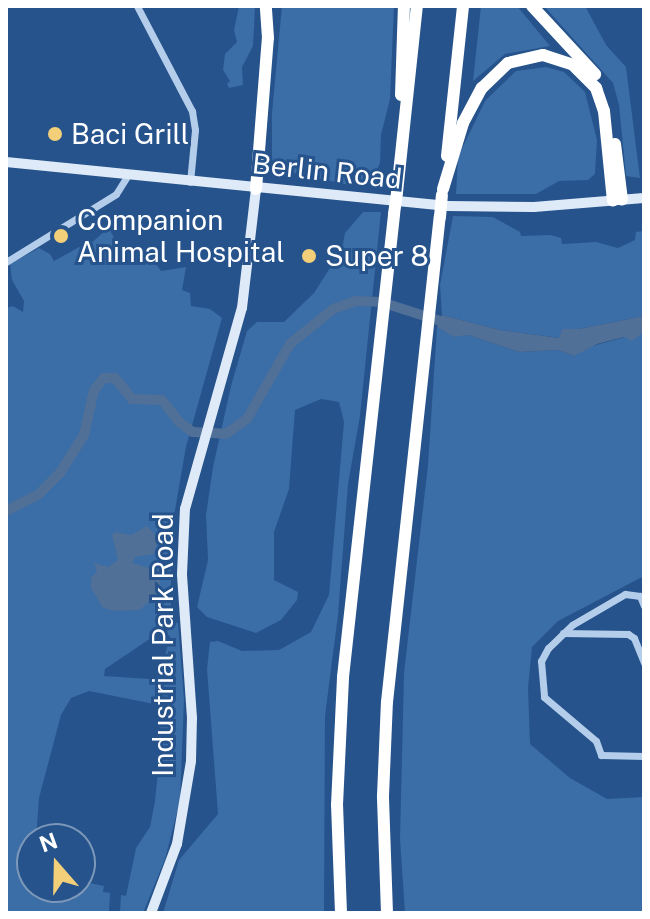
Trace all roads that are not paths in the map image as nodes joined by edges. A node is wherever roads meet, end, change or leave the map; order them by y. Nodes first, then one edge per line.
1 (137, 6) edge
2 (266, 6) edge
3 (274, 6) edge
4 (404, 6) edge
5 (417, 6) edge
6 (463, 6) edge
7 (532, 6) edge
8 (268, 38) junction
9 (402, 144) junction
10 (6, 162) edge
11 (128, 175) junction
12 (190, 182) junction
13 (256, 189) junction
14 (443, 192) junction
15 (644, 198) edge
16 (618, 201) junction
17 (6, 262) edge
18 (644, 606) edge
19 (563, 633) junction
20 (644, 663) edge
21 (644, 756) edge
22 (151, 913) edge
23 (341, 913) edge
24 (387, 913) edge

1 - 12 street
2 - 8 highway
3 - 8 highway
4 - 9 highway
5 - 9 highway
6 - 14 highway
7 - 16 highway
8 - 13 highway
9 - 23 highway, bridge
10 - 11 street, Berlin Road
11 - 12 street, Berlin Road
11 - 17 street
12 - 13 street, Berlin Road
13 - 16 street, Berlin Road
13 - 22 street, Industrial Park Road
14 - 16 highway
14 - 24 highway, bridge
15 - 16 street, Berlin Road
18 - 19 street
19 - 20 street
19 - 21 street

